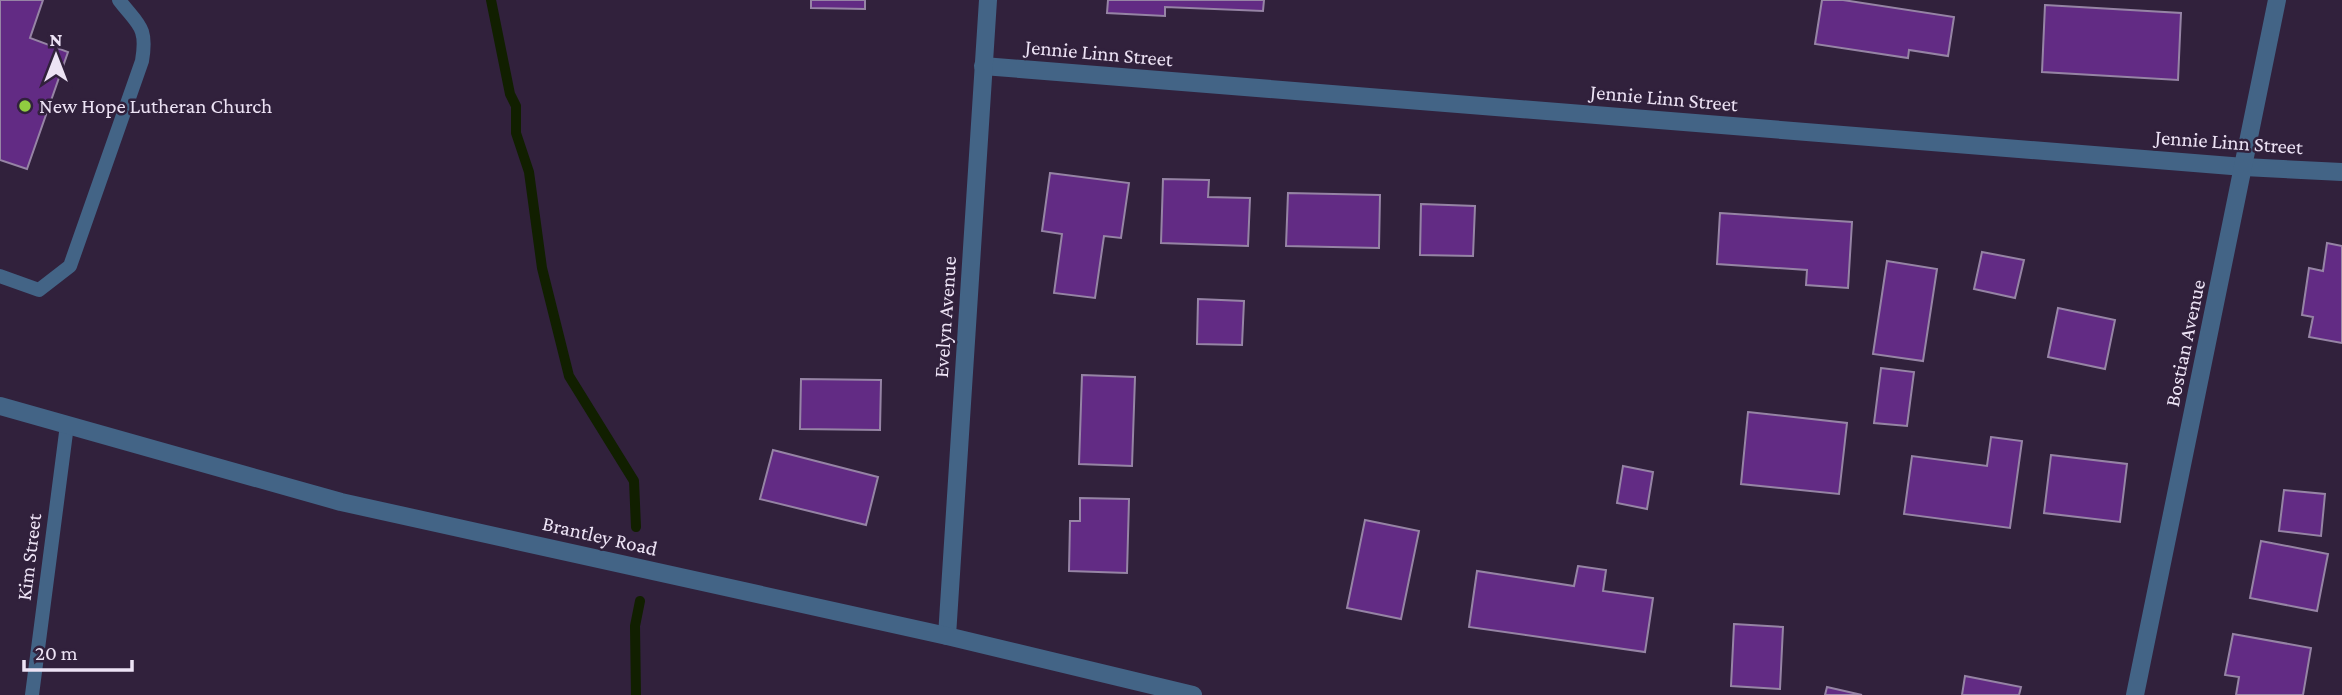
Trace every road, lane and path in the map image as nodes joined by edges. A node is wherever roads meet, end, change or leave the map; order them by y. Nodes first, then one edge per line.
1 (119, 0) edge
2 (988, 0) edge
3 (2277, 0) edge
4 (983, 66) junction
5 (2244, 167) junction
6 (2342, 172) edge
7 (0, 276) edge
8 (0, 406) edge
9 (67, 425) junction
10 (947, 636) junction
11 (32, 695) edge
12 (1194, 695) edge
13 (2135, 695) edge

1 - 7 lane
2 - 4 street, Evelyn Avenue
3 - 5 street, Bostian Avenue
4 - 5 street, Jennie Linn Street
4 - 10 street, Evelyn Avenue
5 - 6 street, Jennie Linn Street
5 - 13 street, Bostian Avenue
8 - 9 street, Brantley Road
9 - 10 street, Brantley Road
9 - 11 lane, Kim Street
10 - 12 street, Brantley Road

